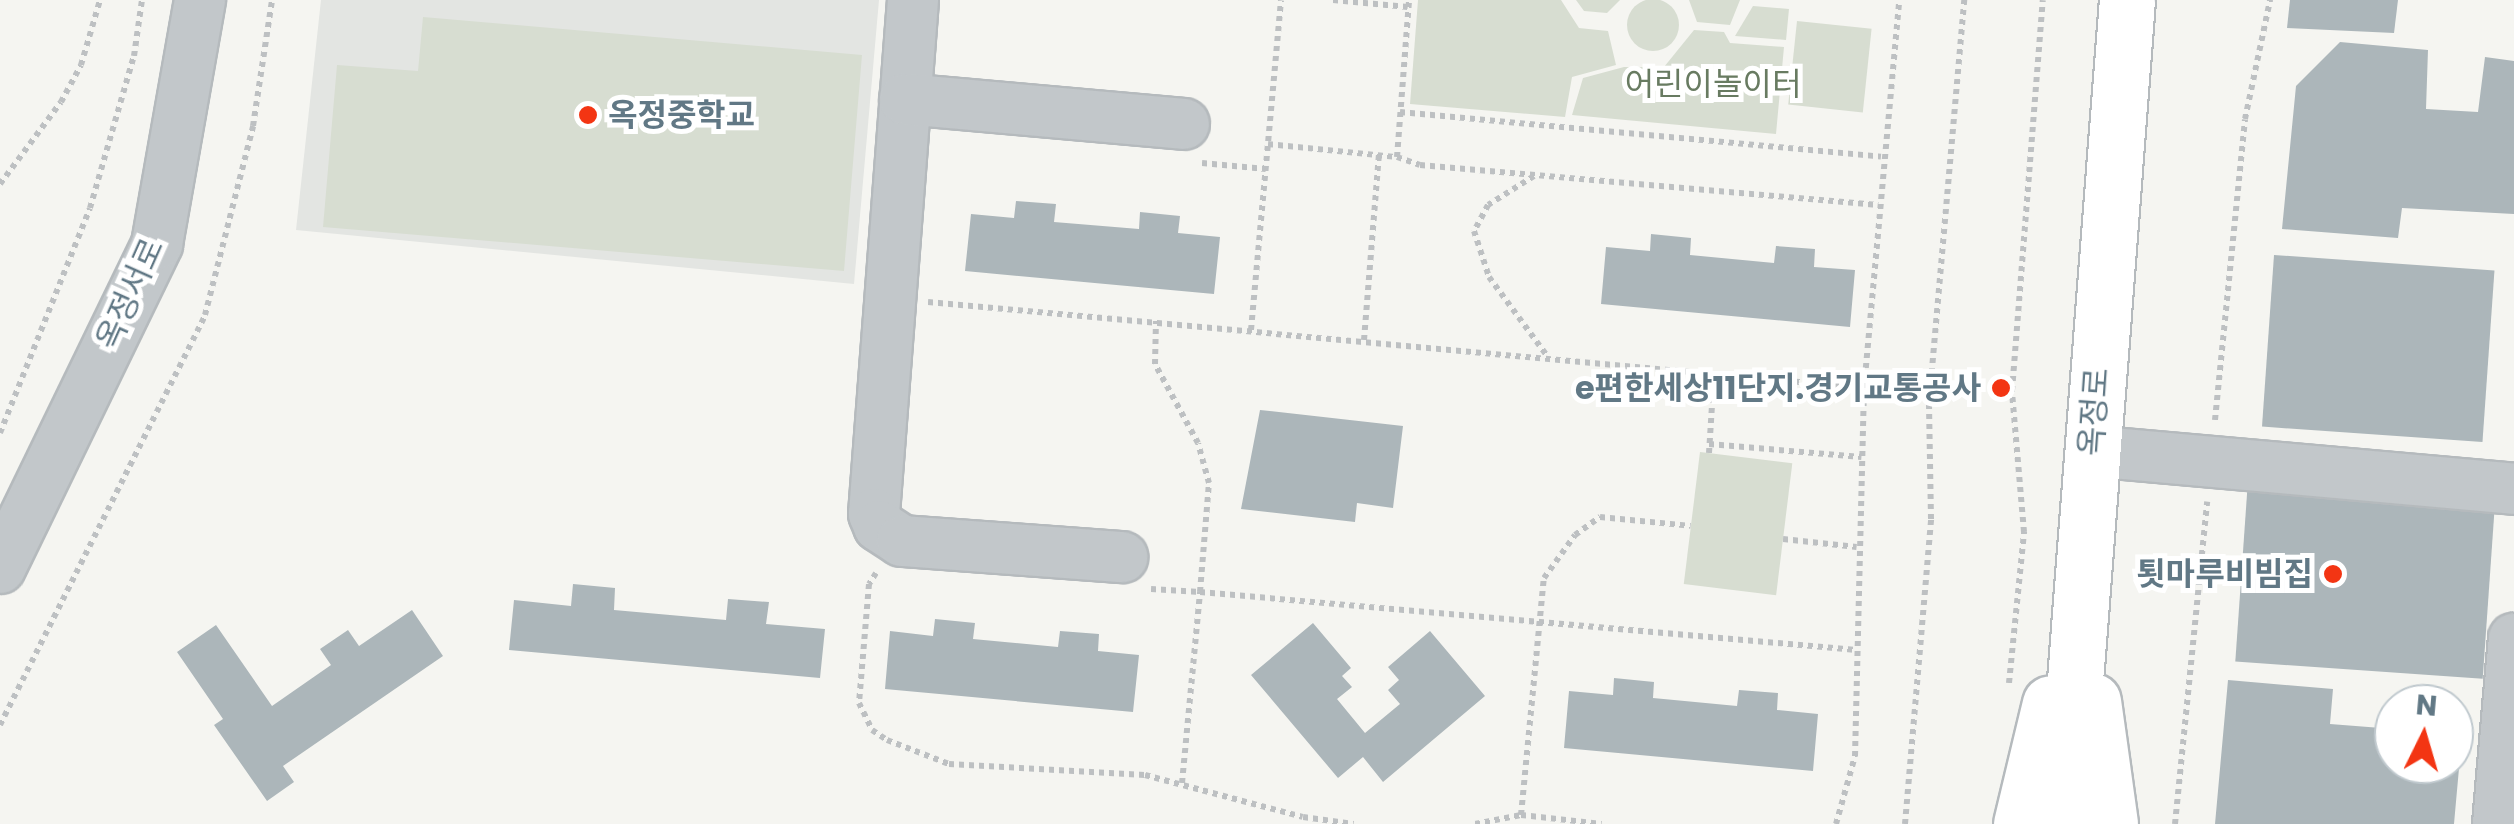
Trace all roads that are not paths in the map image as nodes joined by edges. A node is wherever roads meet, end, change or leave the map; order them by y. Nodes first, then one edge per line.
1 (200, 0) edge
2 (913, 0) edge
3 (2127, 0) edge
4 (905, 99) junction
5 (1185, 143) road end
6 (2091, 452) junction
7 (2514, 489) edge
8 (0, 568) edge
9 (1132, 572) road end
10 (2078, 619) junction
11 (2514, 639) edge
12 (2021, 824) edge
13 (2064, 824) edge
14 (2110, 824) edge
15 (2498, 824) edge

1 - 8 street, 옥정서로
2 - 4 street
3 - 6 main road, 옥정로
4 - 5 street
4 - 9 street
6 - 7 street
6 - 10 main road, 옥정로
10 - 12 main road
10 - 13 main road, 옥정로
10 - 14 main road
11 - 15 street

